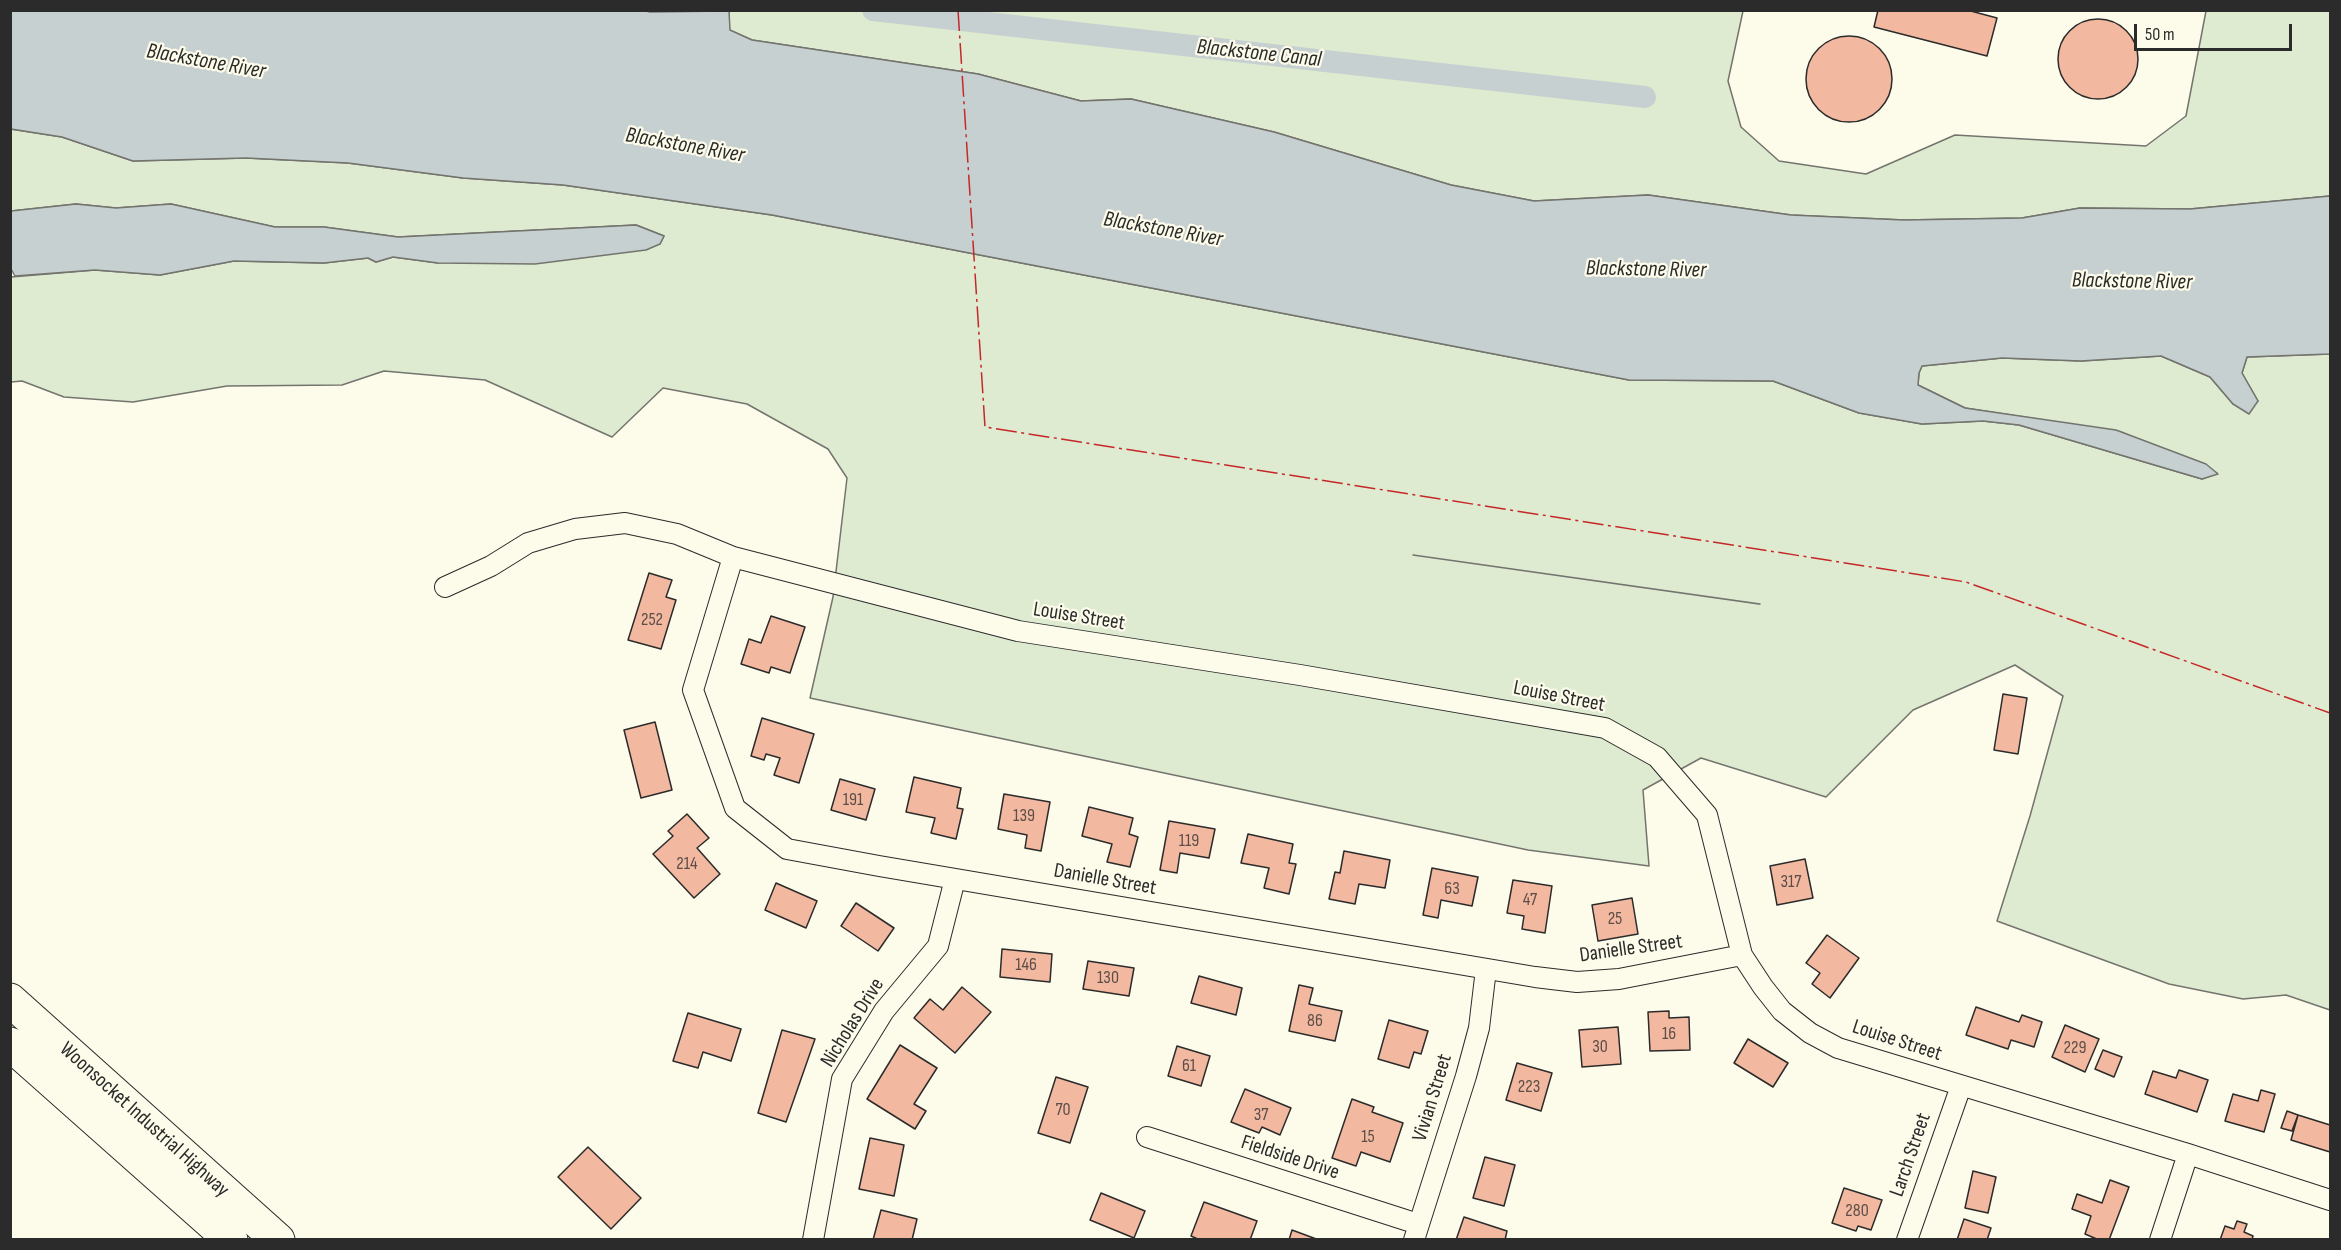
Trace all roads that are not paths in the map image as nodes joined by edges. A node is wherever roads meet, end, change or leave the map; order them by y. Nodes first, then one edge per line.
1 (733, 557) junction
2 (445, 587) dead end
3 (955, 879) junction
4 (1742, 955) junction
5 (1486, 969) junction
6 (10, 1000) edge
7 (10, 1044) edge
8 (1960, 1086) junction
9 (1147, 1137) dead end
10 (2188, 1154) junction
11 (2331, 1200) edge
12 (1416, 1232) edge
13 (231, 1239) edge
14 (278, 1239) edge
15 (813, 1239) edge
16 (1907, 1239) edge
17 (2160, 1239) edge

1 - 2 street, Louise Street
1 - 3 street, Danielle Street
1 - 4 street, Louise Street
3 - 5 street, Danielle Street
3 - 15 street, Nicholas Drive
4 - 5 street, Danielle Street
4 - 8 street, Louise Street
5 - 12 street, Vivian Street
6 - 14 highway, Woonsocket Industrial Highway
7 - 13 highway, Woonsocket Industrial Highway
8 - 10 street, Louise Street
8 - 16 street, Larch Street
9 - 12 street, Fieldside Drive
10 - 11 street, Louise Street
10 - 17 street

